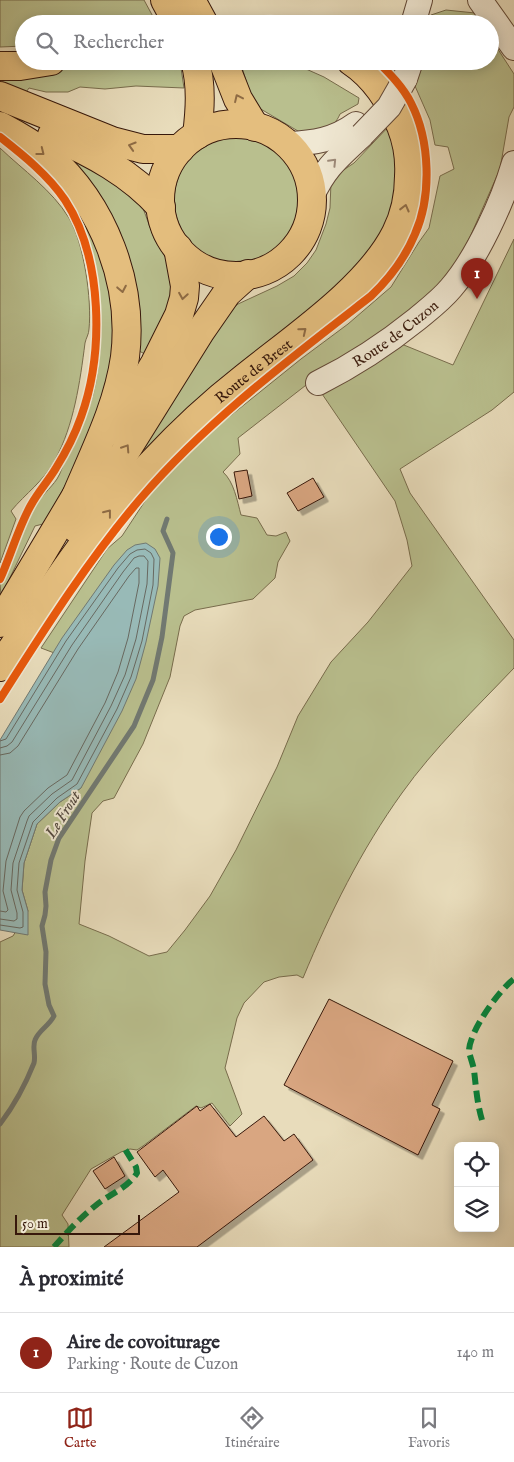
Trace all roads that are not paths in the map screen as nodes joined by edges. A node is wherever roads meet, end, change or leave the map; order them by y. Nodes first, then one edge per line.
1 (165, 0) edge
2 (191, 0) edge
3 (480, 0) edge
4 (173, 15) edge
5 (199, 15) edge
6 (491, 15) edge
7 (499, 27) edge
8 (514, 48) edge
9 (15, 65) edge
10 (0, 66) edge
11 (196, 70) edge
12 (226, 70) edge
13 (363, 70) edge
14 (403, 70) edge
15 (0, 96) edge
16 (0, 112) edge
17 (0, 126) edge
18 (256, 126) junction
19 (359, 130) junction
20 (188, 142) junction
21 (288, 144) junction
22 (514, 163) edge
23 (312, 196) junction
24 (161, 207) junction
25 (178, 248) junction
26 (248, 274) junction
27 (318, 383) dead end
28 (76, 496) junction
29 (0, 623) edge
30 (0, 656) edge
31 (0, 667) edge

1 - 4 main road
2 - 5 main road
3 - 6 street
7 - 8 street
9 - 10 main road
11 - 20 main road
18 -> 12 main road
31 -> 13 main road, Route de Brest
14 - 19 street
20 -> 15 main road
16 - 24 main road
17 -> 28 main road
18 - 20 main road
18 - 21 main road
19 - 21 street
23 -> 19 street
20 - 24 main road
21 - 23 main road
22 - 27 street, Route de Cuzon
23 - 26 main road
24 - 25 main road
25 - 26 main road
25 -> 28 main road
30 -> 26 main road
28 - 29 main road

